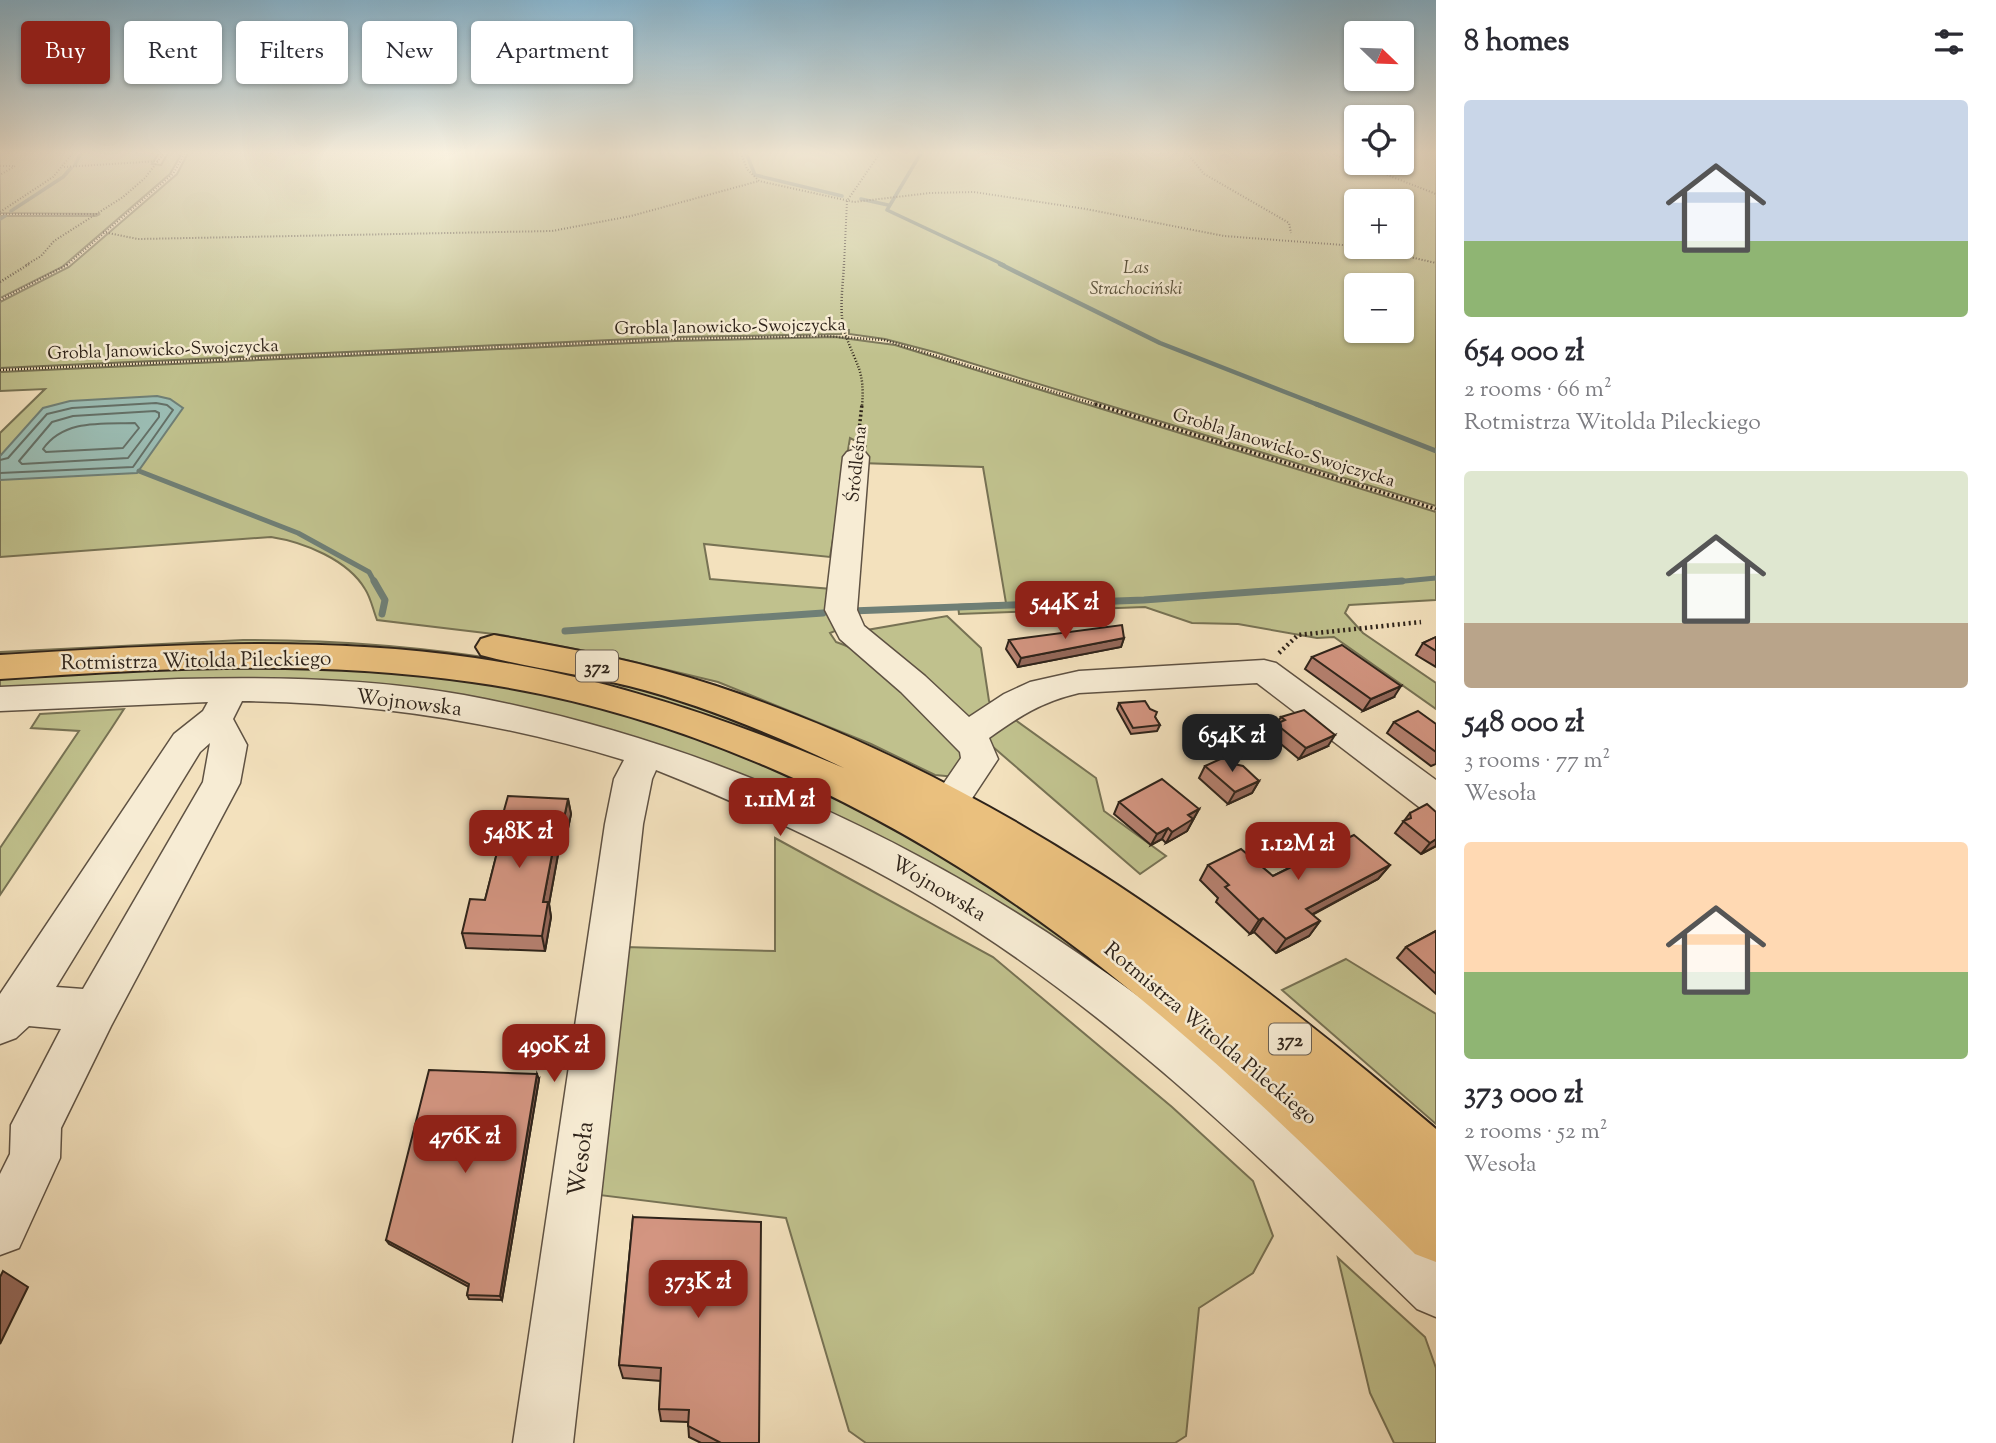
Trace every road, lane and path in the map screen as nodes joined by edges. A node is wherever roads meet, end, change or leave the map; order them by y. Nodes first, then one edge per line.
1 (87, 220) edge
2 (117, 220) edge
3 (617, 220) edge
4 (846, 220) edge
5 (1144, 220) edge
6 (1285, 220) edge
7 (103, 232) junction
8 (1291, 233) junction
9 (1285, 240) junction
10 (1301, 240) junction
11 (1344, 245) edge
12 (1414, 258) edge
13 (1436, 263) edge
14 (0, 282) edge
15 (0, 300) edge
16 (846, 336) junction
17 (0, 370) edge
18 (856, 457) joint
19 (1436, 509) edge
20 (1421, 622) dead end
21 (1298, 635) dead end
22 (0, 643) edge
23 (0, 667) edge
24 (0, 699) edge
25 (223, 704) junction
26 (967, 736) junction
27 (646, 753) junction
28 (1436, 800) edge
29 (950, 802) junction
30 (95, 1011) junction
31 (10, 1014) edge
32 (1436, 1166) edge
33 (0, 1229) edge
34 (1436, 1233) edge
35 (1436, 1290) edge
36 (543, 1443) edge

1 - 14 path
2 - 7 path
3 - 7 path
4 - 16 path, Śródleśna
5 - 9 path
6 - 8 path
7 - 15 path
8 - 9 path
8 - 10 path
9 - 10 path
10 - 11 path
12 - 13 path
16 - 17 path, Grobla Janowicko-Swojczycka
16 - 18 path, Śródleśna
16 - 19 path, Grobla Janowicko-Swojczycka
18 - 26 street, Śródleśna
20 - 21 path
22 - 29 main road, Rotmistrza Witolda Pileckiego / 372
23 - 34 main road, Rotmistrza Witolda Pileckiego / 372
24 - 25 street, Wojnowska
25 - 27 street, Wojnowska
25 - 30 street
25 - 31 street
26 - 28 street
26 - 29 street
27 - 35 street, Wojnowska
27 - 36 street, Wesoła
29 - 32 main road, Rotmistrza Witolda Pileckiego / 372
30 - 31 street
30 - 33 street

